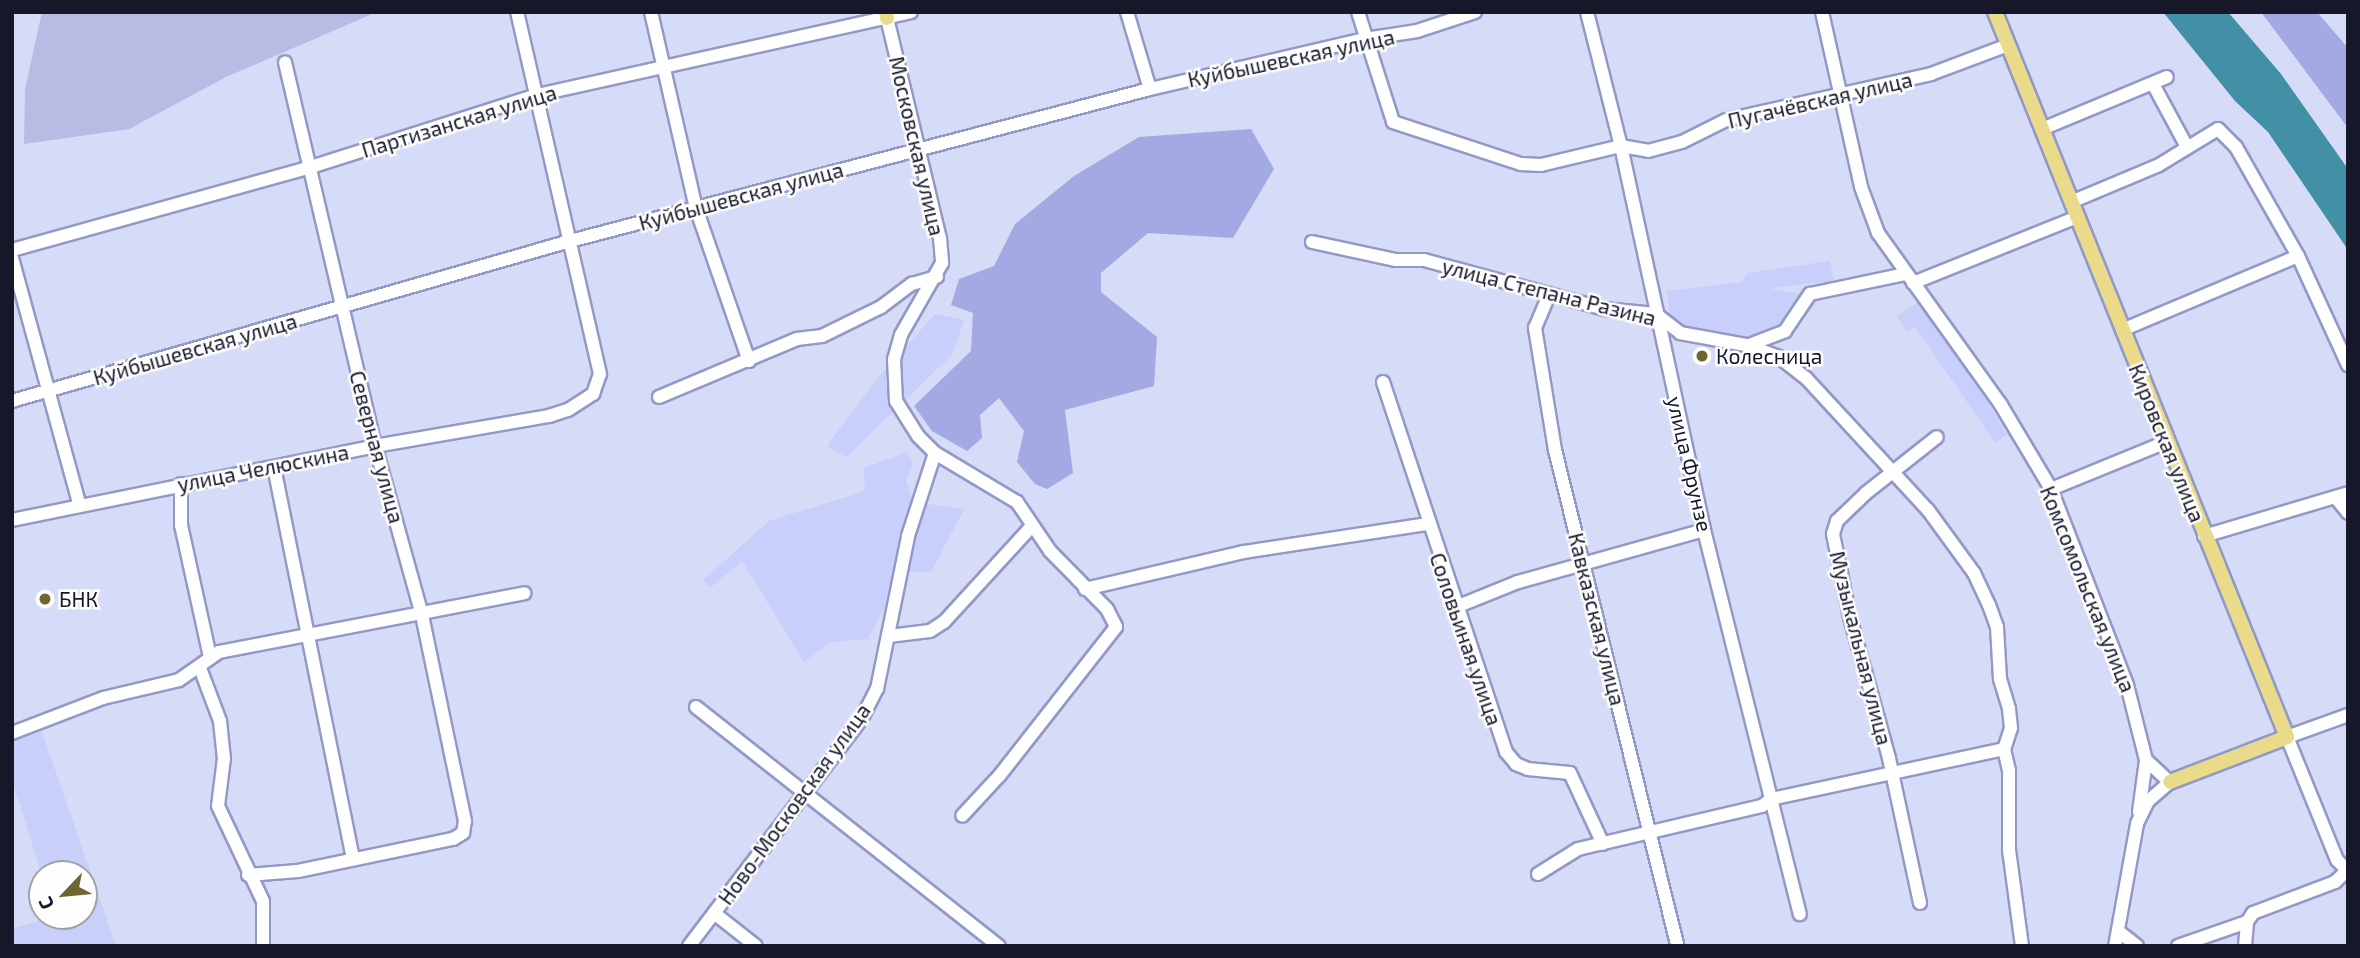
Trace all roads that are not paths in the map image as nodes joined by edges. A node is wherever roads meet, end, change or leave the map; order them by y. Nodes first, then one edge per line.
1 (517, 12) edge
2 (651, 12) edge
3 (911, 12) edge
4 (1127, 12) edge
5 (1358, 12) edge
6 (1475, 12) edge
7 (1587, 12) edge
8 (1822, 12) edge
9 (1995, 12) edge
10 (887, 15) edge
11 (1365, 39) junction
12 (2008, 45) junction
13 (285, 62) dead end
14 (663, 66) junction
15 (2167, 77) dead end
16 (2153, 84) junction
17 (1150, 89) junction
18 (537, 95) junction
19 (1838, 96) junction
20 (2042, 129) junction
21 (1621, 146) junction
22 (2187, 147) junction
23 (918, 150) junction
24 (311, 167) junction
25 (2071, 202) junction
26 (696, 208) junction
27 (2077, 217) junction
28 (570, 241) junction
29 (1312, 242) dead end
30 (12, 250) edge
31 (2298, 256) junction
32 (12, 258) edge
33 (937, 277) junction
34 (1910, 278) junction
35 (1549, 295) junction
36 (341, 307) junction
37 (1656, 314) junction
38 (2122, 330) junction
39 (1785, 331) junction
40 (1746, 345) junction
41 (749, 360) junction
42 (1785, 361) junction
43 (2348, 365) edge
44 (1383, 382) dead end
45 (51, 391) junction
46 (659, 397) dead end
47 (12, 401) edge
48 (1937, 437) dead end
49 (2166, 442) junction
50 (375, 446) junction
51 (934, 453) junction
52 (274, 467) junction
53 (1893, 474) junction
54 (181, 484) junction
55 (2051, 489) junction
56 (2342, 495) edge
57 (80, 506) junction
58 (2348, 513) edge
59 (12, 520) edge
60 (1427, 524) junction
61 (1031, 527) junction
62 (1704, 530) junction
63 (2204, 536) junction
64 (1583, 562) junction
65 (1085, 589) junction
66 (524, 593) dead end
67 (1456, 607) junction
68 (422, 615) junction
69 (308, 636) junction
70 (889, 636) junction
71 (210, 657) junction
72 (201, 668) junction
73 (696, 707) dead end
74 (2348, 715) edge
75 (12, 733) edge
76 (2287, 737) junction
77 (2004, 749) junction
78 (2146, 760) junction
79 (1892, 772) junction
80 (2170, 782) junction
81 (806, 794) junction
82 (1771, 799) junction
83 (962, 816) dead end
84 (2137, 824) junction
85 (1651, 833) junction
86 (1603, 845) junction
87 (353, 859) junction
88 (2347, 870) edge
89 (1538, 874) dead end
90 (248, 875) junction
91 (1920, 903) dead end
92 (714, 913) junction
93 (1800, 914) dead end
94 (2247, 922) junction
95 (2118, 931) junction
96 (1676, 944) dead end
97 (263, 946) edge
98 (689, 946) edge
99 (757, 946) edge
100 (999, 946) edge
101 (2022, 946) edge
102 (2115, 946) edge
103 (2137, 946) edge
104 (2178, 946) edge
105 (2245, 946) edge

1 - 18 street
2 - 14 street
3 - 10 street, Партизанская улица
4 - 17 street
5 - 11 street
6 - 11 street, Куйбышевская улица
7 - 21 street, улица Фрунзе
8 - 19 street, Комсомольская улица
9 - 12 main road, Кировская улица
10 - 14 street, Партизанская улица
10 - 23 street, Московская улица
11 - 17 street, Куйбышевская улица
11 - 21 street, Пугачёвская улица
12 - 19 street, Пугачёвская улица
12 - 20 main road, Кировская улица
13 - 24 street, Северная улица
14 - 18 street, Партизанская улица
14 - 26 street
15 - 16 street
16 - 20 street
16 - 22 street
17 - 23 street, Куйбышевская улица
18 - 24 street, Партизанская улица
18 - 28 street
19 - 21 street, Пугачёвская улица
19 - 34 street, Комсомольская улица
20 - 25 main road, Кировская улица
21 - 37 street, улица Фрунзе
22 - 25 street
22 - 31 street
23 - 26 street, Куйбышевская улица
23 - 33 street, Московская улица
24 - 30 street, Партизанская улица
24 - 36 street, Северная улица
25 - 27 main road, Кировская улица
26 - 28 street, Куйбышевская улица
26 - 41 street
27 - 34 street
27 - 38 main road, Кировская улица
28 - 36 street, Куйбышевская улица
28 - 50 street, улица Челюскина
29 - 35 street, улица Степана Разина
31 - 38 street
31 - 43 street
32 - 45 street
33 - 41 street
33 - 51 street, Московская улица
34 - 39 street
34 - 55 street, Комсомольская улица
35 - 37 street, улица Степана Разина
35 - 64 street, Кавказская улица
36 - 45 street, Куйбышевская улица
36 - 50 street, Северная улица
37 - 40 street, улица Степана Разина
37 - 62 street, улица Фрунзе
38 - 49 main road, Кировская улица
39 - 40 street
39 - 42 street
40 - 42 street, улица Степана Разина
41 - 46 street
42 - 53 street, улица Степана Разина
44 - 60 street, Соловьиная улица
45 - 47 street, Куйбышевская улица
45 - 57 street
48 - 53 street, Музыкальная улица
49 - 55 street
49 - 63 main road, Кировская улица
50 - 52 street, улица Челюскина
50 - 68 street, Северная улица
51 - 61 street, Московская улица
51 - 70 street, Ново-Московская улица
52 - 54 street, улица Челюскина
52 - 69 street
53 - 77 street, улица Степана Разина
53 - 79 street, Музыкальная улица
54 - 57 street, улица Челюскина
54 - 71 street
55 - 78 street, Комсомольская улица
56 - 58 street
56 - 63 street
57 - 59 street, улица Челюскина
60 - 65 street
60 - 67 street, Соловьиная улица
61 - 65 street
61 - 70 street
62 - 64 street
62 - 82 street, улица Фрунзе
63 - 76 main road, Кировская улица
64 - 67 street
64 - 85 street, Кавказская улица
65 - 83 street
66 - 68 street
67 - 86 street, Соловьиная улица
68 - 69 street
68 - 87 street, Северная улица
69 - 71 street
69 - 87 street
70 - 81 street, Ново-Московская улица
71 - 72 street
72 - 75 street
72 - 90 street
73 - 81 street
74 - 76 street
76 - 80 main road
76 - 88 street, Кировская улица
77 - 79 street
77 - 101 street, улица Степана Разина
78 - 80 street
78 - 84 street, Комсомольская улица
79 - 82 street
79 - 91 street, Музыкальная улица
80 - 84 street
81 - 92 street, Ново-Московская улица
81 - 100 street
82 - 85 street
82 - 93 street, улица Фрунзе
84 - 95 street
85 - 86 street
85 - 96 street, Кавказская улица
86 - 89 street
87 - 90 street
88 - 94 street
90 - 97 street
92 - 98 street, Ново-Московская улица
92 - 99 street
94 - 104 street
94 - 105 street
95 - 102 street
95 - 103 street

